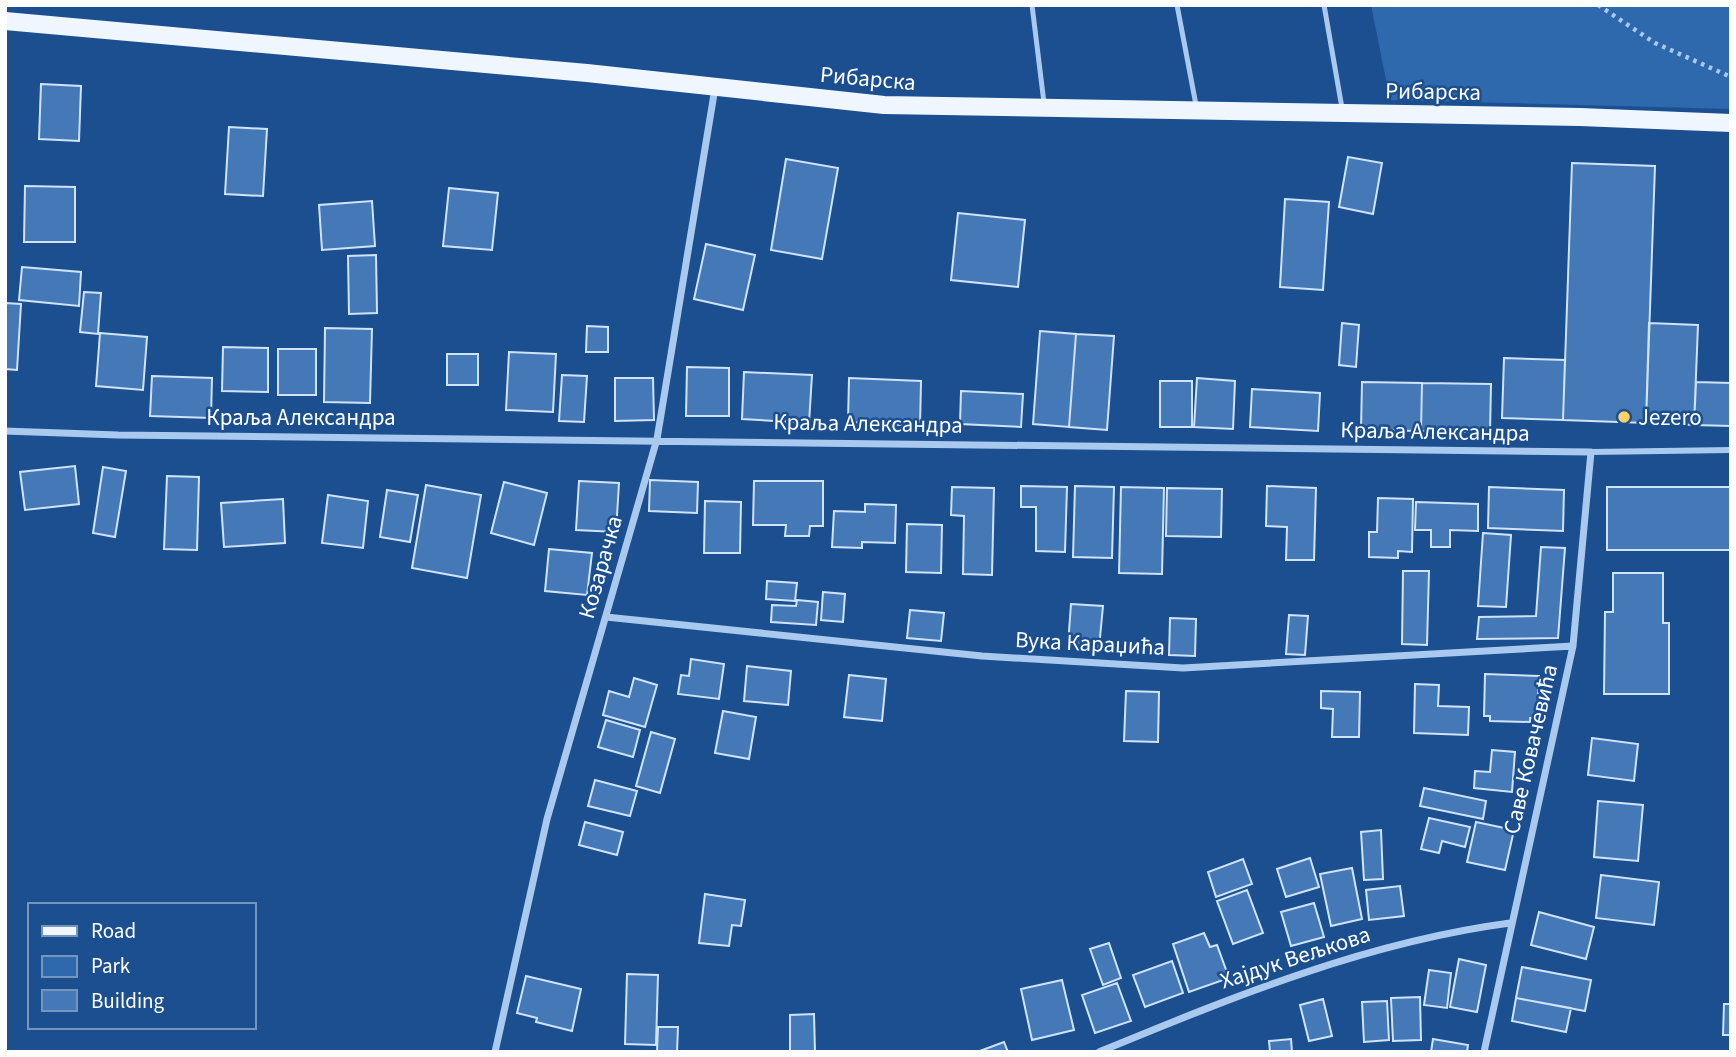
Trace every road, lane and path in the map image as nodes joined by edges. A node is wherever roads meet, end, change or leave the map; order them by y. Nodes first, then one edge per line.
1 (1032, 5) edge
2 (1178, 5) edge
3 (1324, 5) edge
4 (1598, 5) edge
5 (5, 21) edge
6 (1731, 76) edge
7 (715, 88) junction
8 (1044, 110) junction
9 (1197, 111) junction
10 (1343, 115) junction
11 (1731, 123) edge
12 (5, 431) edge
13 (657, 439) junction
14 (1731, 450) edge
15 (1591, 452) junction
16 (606, 617) junction
17 (1573, 646) junction
18 (1510, 923) junction
19 (495, 1052) edge
20 (1099, 1052) edge
21 (1484, 1052) edge

1 - 8 lane
2 - 9 lane
3 - 10 lane
4 - 6 path
5 - 7 main road, Рибарска
7 - 8 main road, Рибарска
7 - 13 street, Козарачка
8 - 9 main road, Рибарска
9 - 10 main road, Рибарска
10 - 11 main road, Рибарска
12 - 13 street, Краља Александра
13 - 15 street, Краља Александра
13 - 16 street, Козарачка
14 - 15 street, Краља Александра
15 - 17 street, Саве Ковачевића
16 - 17 street, Вука Караџића
16 - 19 street, Козарачка
17 - 18 street, Саве Ковачевића
18 - 20 street, Хајдук Вељкова
18 - 21 street, Саве Ковачевића

